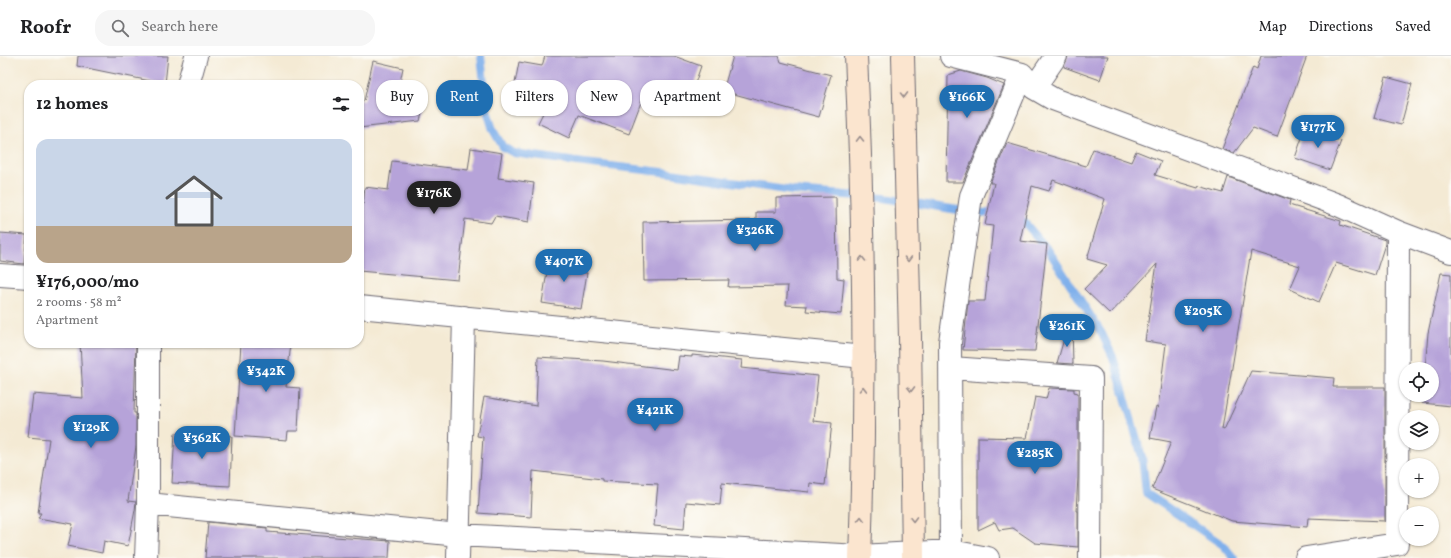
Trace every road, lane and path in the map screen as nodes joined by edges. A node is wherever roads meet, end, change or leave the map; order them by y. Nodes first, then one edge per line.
1 (196, 56) edge
2 (856, 56) edge
3 (903, 56) edge
4 (951, 56) edge
5 (1056, 56) edge
6 (189, 80) edge
7 (1028, 81) junction
8 (1398, 232) junction
9 (1451, 252) edge
10 (0, 275) edge
11 (24, 277) edge
12 (364, 307) edge
13 (464, 317) junction
14 (148, 348) edge
15 (864, 357) junction
16 (951, 368) junction
17 (148, 504) junction
18 (459, 535) junction
19 (951, 554) edge
20 (913, 556) edge
21 (860, 557) edge
22 (146, 558) edge
23 (458, 558) edge
24 (988, 558) edge
25 (1090, 558) edge
26 (1306, 558) edge

1 - 6 street
15 -> 2 street
3 -> 20 street
4 - 7 street
5 - 7 street
7 - 8 street
7 - 16 street
8 - 9 street
8 - 26 street
10 - 11 street
12 - 13 street
13 - 15 street
13 - 18 street
14 - 17 street
21 -> 15 street
16 - 19 street
16 - 25 street
17 - 18 street
17 - 22 street
18 - 21 street
18 - 23 street
19 - 20 street
19 - 24 street
20 - 21 street

